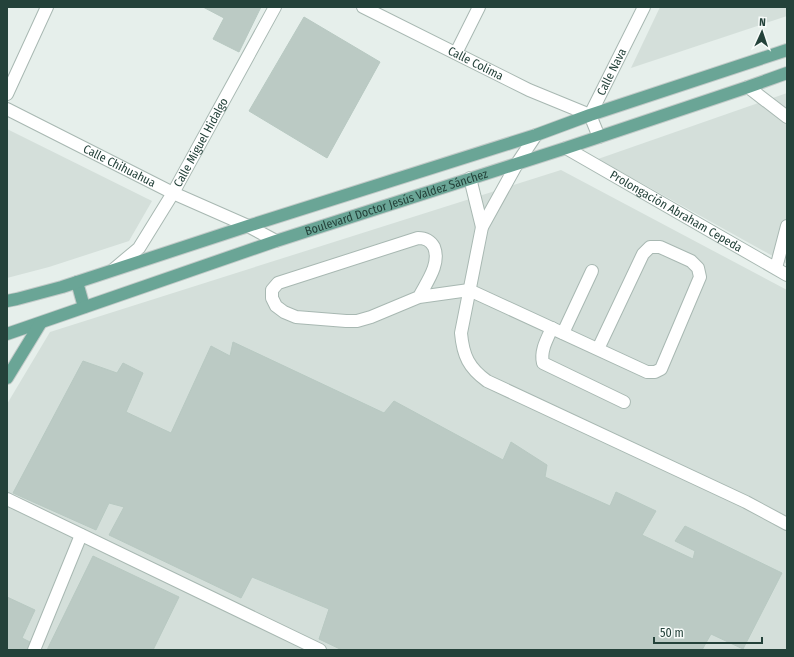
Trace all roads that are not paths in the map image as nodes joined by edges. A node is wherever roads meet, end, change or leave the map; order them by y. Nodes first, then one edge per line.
1 (47, 7) edge
2 (275, 7) edge
3 (363, 7) edge
4 (479, 7) edge
5 (644, 7) edge
6 (380, 10) edge
7 (787, 50) edge
8 (456, 53) junction
9 (787, 73) edge
10 (748, 87) junction
11 (7, 94) edge
12 (7, 110) edge
13 (590, 115) junction
14 (787, 117) edge
15 (536, 135) junction
16 (598, 137) junction
17 (566, 148) junction
18 (518, 162) junction
19 (470, 178) junction
20 (173, 193) junction
21 (248, 226) junction
22 (787, 226) edge
23 (482, 227) junction
24 (276, 241) junction
25 (776, 268) junction
26 (114, 269) junction
27 (592, 271) dead end
28 (787, 275) edge
29 (77, 282) junction
30 (469, 290) junction
31 (419, 297) junction
32 (7, 300) edge
33 (84, 308) junction
34 (40, 324) junction
35 (552, 328) junction
36 (563, 333) junction
37 (7, 334) edge
38 (598, 349) junction
39 (11, 364) edge
40 (7, 378) edge
41 (624, 402) dead end
42 (7, 499) edge
43 (787, 524) edge
44 (81, 535) junction
45 (34, 650) edge
46 (320, 650) edge

1 - 11 street
2 - 20 street, Calle Miguel Hidalgo
3 - 6 street, Calle Colima
4 - 8 street
5 - 13 street, Calle Nava
6 - 8 street, Calle Colima
7 - 13 main road, Boulevard Doctor Jesús Valdez Sánchez
8 - 13 street, Calle Colima
9 - 10 main road, Boulevard Doctor Jesús Valdez Sánchez
10 - 14 street
10 - 16 main road, Boulevard Doctor Jesús Valdez Sánchez
12 - 20 street, Calle Chihuahua
13 - 15 main road, Boulevard Doctor Jesús Valdez Sánchez
13 - 16 street
15 - 18 street
15 - 21 main road, Boulevard Doctor Jesús Valdez Sánchez
16 - 17 main road, Boulevard Doctor Jesús Valdez Sánchez
17 - 18 main road, Boulevard Doctor Jesús Valdez Sánchez
17 - 25 street, Prolongación Abraham Cepeda
18 - 19 main road, Boulevard Doctor Jesús Valdez Sánchez
18 - 23 street
19 - 23 street
19 - 24 main road, Boulevard Doctor Jesús Valdez Sánchez
20 - 21 street, Calle Chihuahua
20 - 26 street, Calle Miguel Hidalgo
21 - 24 street, Calle Chihuahua
21 - 26 main road, Boulevard Doctor Jesús Valdez Sánchez
22 - 25 street
23 - 30 street
24 - 33 main road, Boulevard Doctor Jesús Valdez Sánchez
25 - 28 street, Prolongación Abraham Cepeda
26 - 29 main road, Boulevard Doctor Jesús Valdez Sánchez
27 - 36 street
29 - 32 main road, Boulevard Doctor Jesús Valdez Sánchez
29 - 33 main road
30 - 31 street
30 - 35 street
30 - 43 street
31 - 31 street
33 - 34 main road, Boulevard Doctor Jesús Valdez Sánchez
34 - 37 main road, Boulevard Doctor Jesús Valdez Sánchez
34 - 39 main road
35 - 36 street
35 - 41 street
36 - 38 street
38 - 38 street
39 - 40 main road
42 - 44 street
44 - 45 street
44 - 46 street

